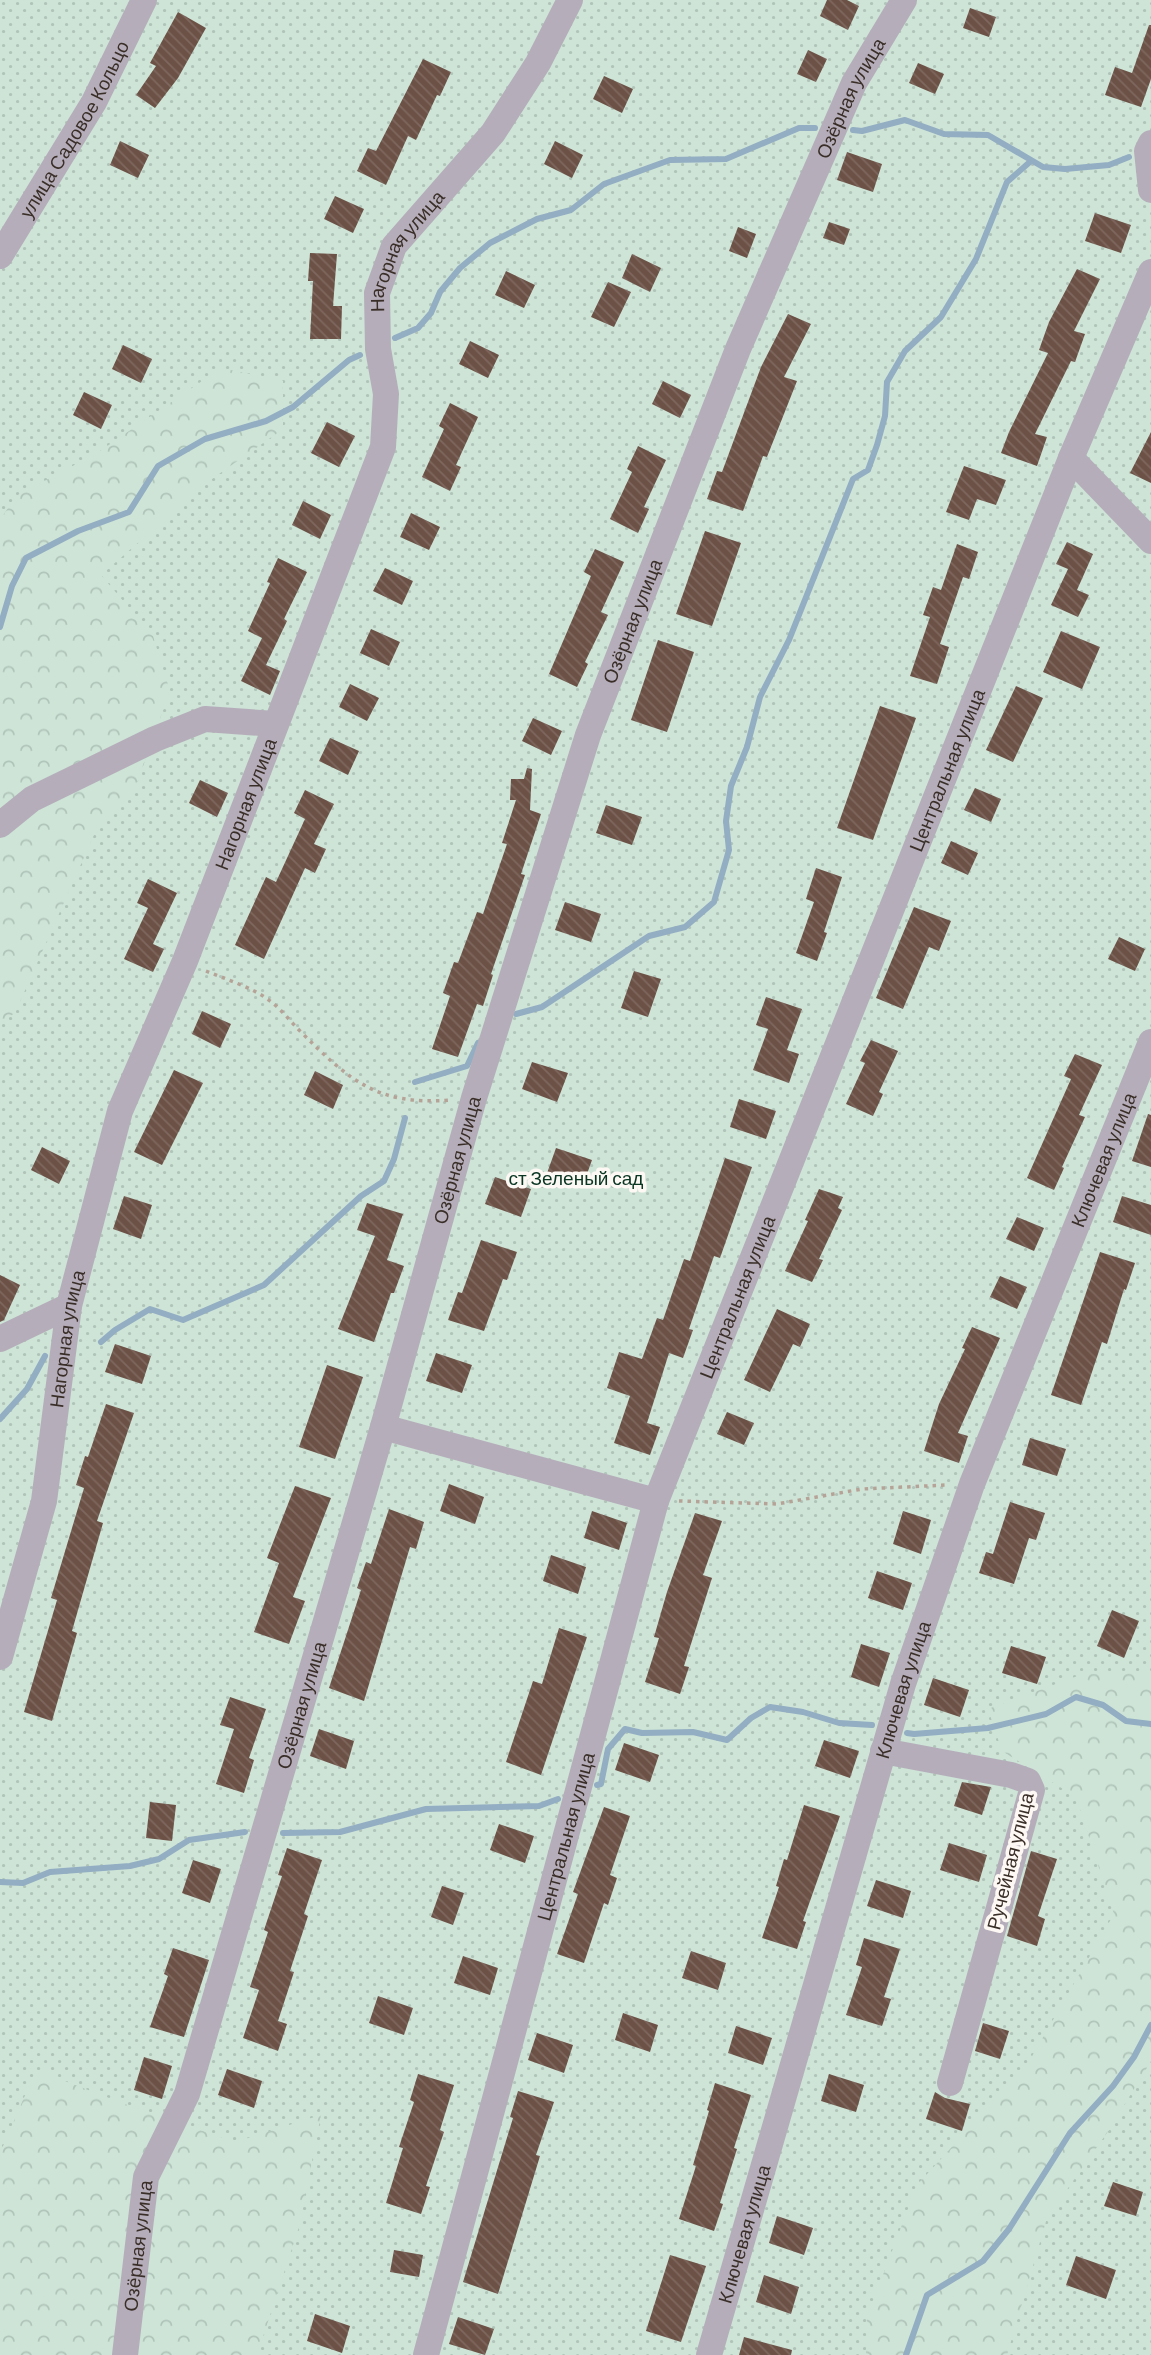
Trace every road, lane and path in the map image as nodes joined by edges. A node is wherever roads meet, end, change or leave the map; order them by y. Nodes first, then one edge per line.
1 (144, 0) edge
2 (570, 0) edge
3 (904, 0) edge
4 (1151, 143) edge
5 (1151, 190) edge
6 (0, 256) edge
7 (1151, 272) edge
8 (1071, 458) junction
9 (1151, 541) edge
10 (275, 724) junction
11 (0, 825) edge
12 (185, 961) junction
13 (1151, 1042) edge
14 (474, 1098) junction
15 (69, 1306) junction
16 (0, 1339) edge
17 (383, 1427) junction
18 (972, 1484) junction
19 (656, 1500) junction
20 (0, 1657) edge
21 (883, 1751) junction
22 (950, 2083) dead end
23 (125, 2355) edge
24 (426, 2355) edge
25 (709, 2355) edge

1 - 6 street, улица Садовое Кольцо
2 - 10 street, Нагорная улица
3 - 14 street, Озёрная улица
4 - 5 street
7 - 8 street, Центральная улица
8 - 9 street
8 - 19 street, Центральная улица
10 - 11 street
10 - 12 street, Нагорная улица
12 - 14 path
12 - 15 street, Нагорная улица
13 - 18 street, Ключевая улица
14 - 17 street, Озёрная улица
15 - 16 street
15 - 20 street, Нагорная улица
17 - 19 street
17 - 23 street, Озёрная улица
18 - 19 path
18 - 21 street, Ключевая улица
19 - 24 street, Центральная улица
21 - 22 street, Ручейная улица
21 - 25 street, Ключевая улица

